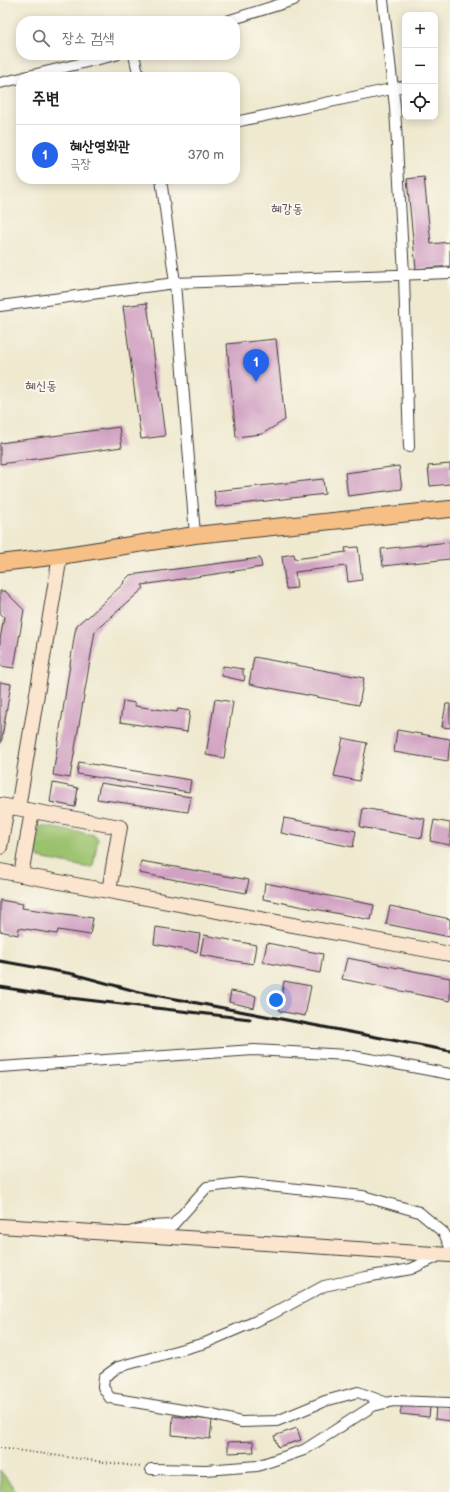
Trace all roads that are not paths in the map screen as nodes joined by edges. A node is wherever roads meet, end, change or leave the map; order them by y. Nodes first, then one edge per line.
1 (294, 0) edge
2 (383, 0) edge
3 (240, 17) edge
4 (95, 60) edge
5 (135, 60) edge
6 (43, 72) edge
7 (139, 72) edge
8 (16, 79) edge
9 (0, 83) edge
10 (402, 86) edge
11 (393, 88) junction
12 (240, 121) edge
13 (162, 184) edge
14 (450, 273) edge
15 (404, 274) junction
16 (175, 283) junction
17 (0, 306) edge
18 (409, 447) dead end
19 (450, 509) edge
20 (195, 535) junction
21 (60, 556) junction
22 (0, 563) edge
23 (8, 807) edge
24 (32, 811) junction
25 (0, 846) edge
26 (0, 871) edge
27 (21, 875) junction
28 (109, 891) junction
29 (450, 954) edge
30 (0, 1067) edge
31 (450, 1074) edge
32 (0, 1226) edge
33 (120, 1234) junction
34 (448, 1252) edge
35 (387, 1403) junction
36 (450, 1403) edge
37 (151, 1469) road end

1 - 3 street
2 - 11 street
4 - 6 street
5 - 7 street
8 - 9 street
10 - 11 street
11 - 12 street
11 - 15 street
13 - 16 street
14 - 15 street
15 - 16 street
15 - 18 street
16 - 17 street
16 - 20 street
19 - 20 main road
20 - 21 main road
21 - 22 main road
21 - 23 main road
23 - 24 main road
23 - 25 main road
24 - 27 main road
24 - 28 main road
26 - 27 main road
27 - 28 main road
28 - 29 main road
30 - 31 street
32 - 33 main road
33 - 34 main road
33 - 34 street
34 - 35 street
35 - 36 street
35 - 37 street

